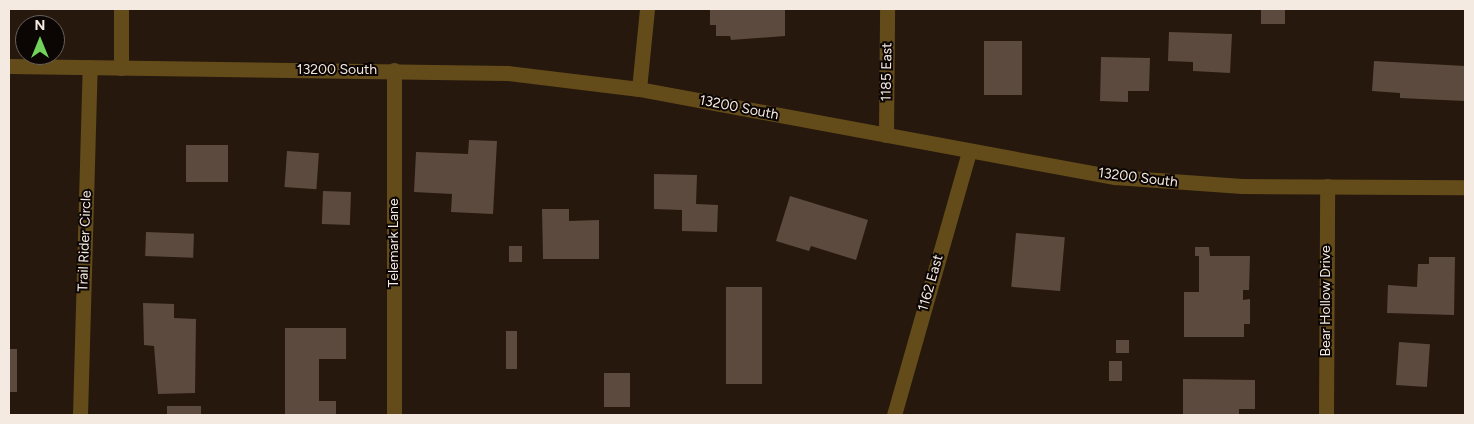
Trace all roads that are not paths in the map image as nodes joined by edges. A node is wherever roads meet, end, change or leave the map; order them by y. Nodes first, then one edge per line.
1 (121, 9) edge
2 (647, 9) edge
3 (887, 9) edge
4 (9, 66) edge
5 (90, 67) junction
6 (121, 68) junction
7 (394, 70) junction
8 (639, 89) junction
9 (886, 136) junction
10 (969, 152) junction
11 (1327, 186) junction
12 (1465, 187) edge
13 (80, 415) edge
14 (394, 415) edge
15 (894, 415) edge
16 (1326, 415) edge

1 - 6 street
2 - 8 street
3 - 9 street, 1185 East
4 - 5 street, 13200 South
5 - 6 street, 13200 South
5 - 13 street, Trail Rider Circle
6 - 7 street, 13200 South
7 - 8 street, 13200 South
7 - 14 street, Telemark Lane
8 - 9 street, 13200 South
9 - 10 street, 13200 South
10 - 11 street, 13200 South
10 - 15 street, 1162 East
11 - 12 street, 13200 South
11 - 16 street, Bear Hollow Drive

